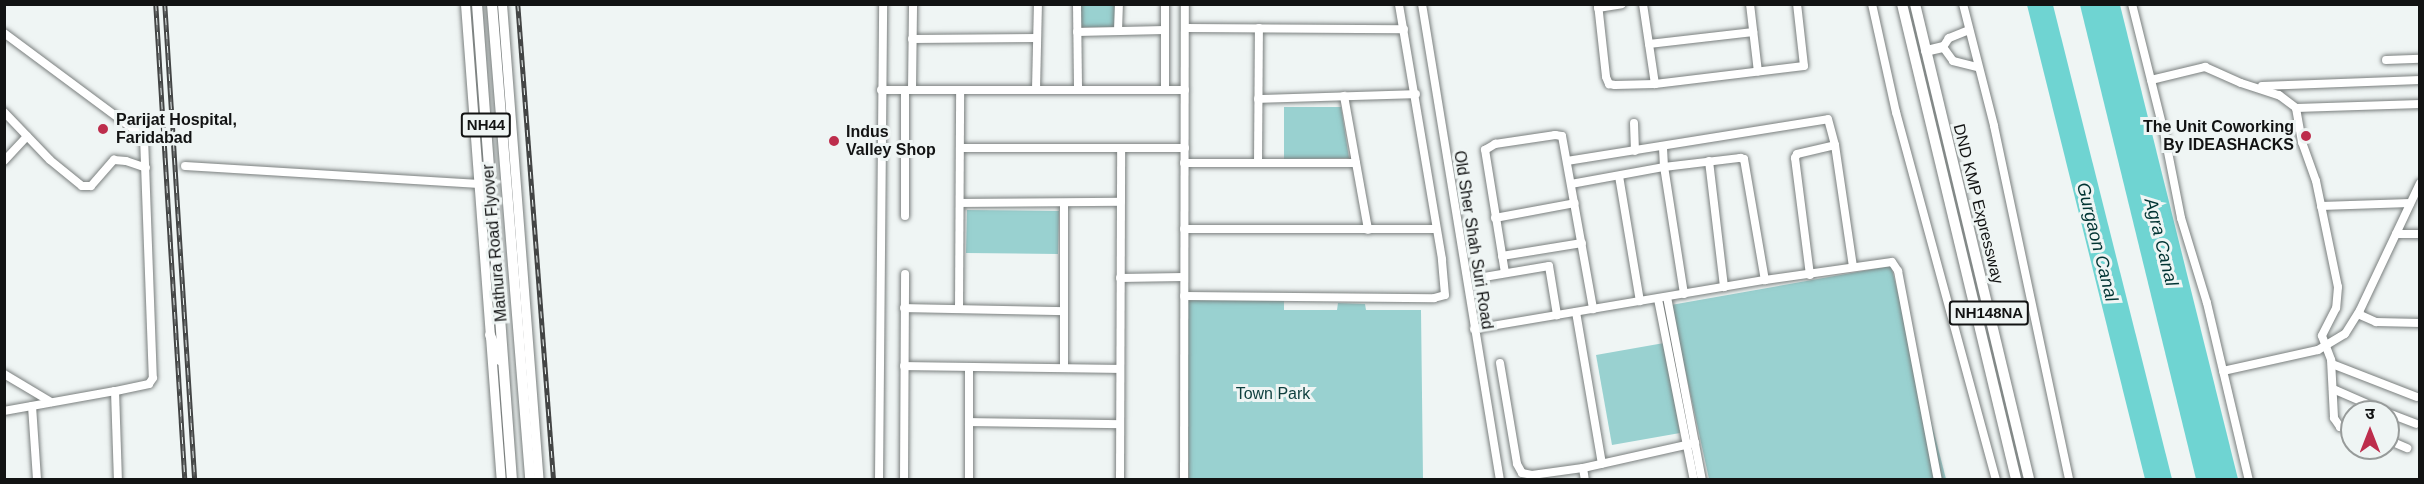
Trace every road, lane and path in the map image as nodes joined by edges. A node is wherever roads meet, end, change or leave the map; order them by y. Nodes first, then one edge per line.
1 (465, 4) edge
2 (477, 4) edge
3 (492, 4) edge
4 (502, 4) edge
5 (883, 4) edge
6 (913, 4) edge
7 (1038, 4) edge
8 (1077, 4) edge
9 (1119, 4) edge
10 (1165, 4) edge
11 (1185, 4) edge
12 (1399, 4) edge
13 (1422, 4) edge
14 (1622, 4) edge
15 (1643, 4) edge
16 (1750, 4) edge
17 (1797, 4) edge
18 (1872, 4) edge
19 (1902, 4) edge
20 (1915, 4) edge
21 (1963, 4) edge
22 (2132, 4) edge
23 (1598, 6) edge
24 (1185, 28) junction
25 (1259, 28) junction
26 (1404, 29) junction
27 (1165, 30) junction
28 (1969, 30) junction
29 (1118, 31) junction
30 (1077, 32) junction
31 (1753, 32) junction
32 (4, 33) edge
33 (1037, 38) junction
34 (912, 39) junction
35 (1649, 44) junction
36 (1943, 47) junction
37 (1926, 51) junction
38 (2420, 59) edge
39 (2386, 60) dead end
40 (1977, 67) junction
41 (1758, 72) junction
42 (2151, 80) junction
43 (2420, 80) edge
44 (1654, 84) junction
45 (2254, 87) junction
46 (881, 90) junction
47 (908, 90) junction
48 (960, 90) junction
49 (1036, 90) junction
50 (1078, 90) junction
51 (1165, 90) junction
52 (1185, 90) junction
53 (1416, 94) junction
54 (1344, 96) junction
55 (1258, 99) junction
56 (2420, 104) edge
57 (2296, 108) junction
58 (4, 112) edge
59 (1634, 123) dead end
60 (27, 136) junction
61 (1835, 145) junction
62 (1663, 146) junction
63 (960, 147) junction
64 (1121, 148) junction
65 (1185, 148) junction
66 (1635, 151) junction
67 (4, 161) edge
68 (1568, 161) junction
69 (1709, 161) junction
70 (1184, 163) junction
71 (1258, 163) junction
72 (1356, 163) junction
73 (185, 166) dead end
74 (1664, 166) junction
75 (146, 168) junction
76 (1618, 176) junction
77 (2420, 183) edge
78 (479, 184) junction
79 (1571, 184) junction
80 (1121, 202) junction
81 (960, 203) junction
82 (1064, 203) junction
83 (1575, 203) junction
84 (2410, 203) junction
85 (2320, 206) junction
86 (905, 216) dead end
87 (1495, 218) junction
88 (1184, 229) junction
89 (1436, 229) junction
90 (1368, 230) junction
91 (2396, 234) junction
92 (2420, 234) edge
93 (1582, 243) junction
94 (1502, 256) junction
95 (1853, 267) junction
96 (1505, 273) junction
97 (905, 274) dead end
98 (1810, 275) junction
99 (1184, 277) junction
100 (1484, 277) dead end
101 (1120, 278) junction
102 (1765, 280) junction
103 (1724, 287) junction
104 (1684, 294) junction
105 (1184, 296) junction
106 (1667, 297) junction
107 (1658, 299) junction
108 (1640, 301) junction
109 (904, 308) junction
110 (959, 309) junction
111 (1593, 309) junction
112 (1064, 311) junction
113 (1576, 312) junction
114 (2358, 314) junction
115 (1557, 315) junction
116 (2420, 323) edge
117 (1474, 329) junction
118 (490, 335) junction
119 (2322, 348) junction
120 (1500, 363) dead end
121 (2332, 364) junction
122 (904, 366) junction
123 (969, 367) junction
124 (1064, 368) junction
125 (1120, 369) junction
126 (2223, 372) junction
127 (4, 374) edge
128 (505, 381) junction
129 (2333, 389) junction
130 (115, 391) junction
131 (2417, 398) dead end
132 (2359, 400) edge
133 (51, 402) junction
134 (32, 406) junction
135 (4, 411) edge
136 (2400, 417) edge
137 (969, 422) junction
138 (1120, 424) junction
139 (2416, 424) dead end
140 (2340, 427) edge
141 (1691, 444) junction
142 (2400, 445) edge
143 (2407, 448) dead end
144 (1602, 464) junction
145 (1582, 468) junction
146 (37, 480) edge
147 (118, 480) edge
148 (501, 480) edge
149 (512, 480) edge
150 (530, 480) edge
151 (539, 480) edge
152 (879, 480) edge
153 (904, 480) edge
154 (969, 480) edge
155 (1120, 480) edge
156 (1184, 480) edge
157 (1500, 480) edge
158 (1585, 480) edge
159 (1694, 480) edge
160 (1702, 480) edge
161 (1938, 480) edge
162 (1996, 480) edge
163 (2016, 480) edge
164 (2029, 480) edge
165 (2069, 480) edge
166 (2249, 480) edge

1 - 78 main road
2 - 128 highway, Mathura Road Flyover / NH44
3 - 150 highway, Mathura Road Flyover / NH44
4 - 151 main road
5 - 46 street
6 - 34 street
7 - 33 street
8 - 30 street
9 - 29 street
10 - 27 street
11 - 24 street
12 - 26 street
13 - 117 street, Old Sher Shah Suri Road
14 - 23 street
15 - 35 street
16 - 31 street
17 - 41 street
18 - 162 street
19 - 163 highway, DND KMP Expressway / NH148NA
20 - 37 highway, DND KMP Expressway / NH148NA
21 - 28 street
22 - 42 street
23 - 44 street
24 - 25 street
24 - 52 street
25 - 26 street
25 - 55 street
26 - 53 street
27 - 29 street
27 - 51 street
28 - 36 street
28 - 40 street
29 - 30 street
30 - 50 street
31 - 35 street
31 - 41 street
32 - 75 street
33 - 34 street
33 - 49 street
34 - 47 street
35 - 44 street
36 - 37 highway
36 - 40 street
37 - 164 highway, DND KMP Expressway / NH148NA
38 - 39 street
40 - 165 street
41 - 44 street
42 - 45 street
42 - 126 street
43 - 45 street
45 - 57 street
46 - 47 street
46 - 152 street
47 - 48 street
47 - 86 street
48 - 49 street
48 - 63 street
49 - 50 street
50 - 51 street
51 - 52 street
52 - 65 street
53 - 54 street
53 - 89 street
54 - 55 street
54 - 72 street
55 - 71 street
56 - 57 street
57 - 85 street
58 - 60 street
59 - 66 street
60 - 67 street
60 - 75 street
61 - 62 street
61 - 95 street
61 - 98 street
62 - 66 street
62 - 74 street
63 - 64 street
63 - 81 street
64 - 65 street
64 - 80 street
65 - 70 street
66 - 68 street
68 - 79 street
68 - 87 street
69 - 74 street
69 - 102 street
69 - 103 street
70 - 71 street
70 - 88 street
71 - 72 street
72 - 90 street
73 - 78 street
74 - 76 street
74 - 104 street
75 - 130 street
76 - 79 street
76 - 108 street
77 - 84 street
78 - 118 main road
79 - 83 street
80 - 82 street
80 - 101 street
81 - 82 street
81 - 110 street
82 - 112 street
83 - 87 street
83 - 93 street
84 - 85 street
84 - 91 street
85 - 119 street
87 - 94 street
88 - 90 street
88 - 99 street
89 - 90 street
89 - 105 street
91 - 92 street
91 - 114 street
93 - 94 street
93 - 111 street
94 - 96 street
95 - 98 street
95 - 161 street
96 - 100 street
96 - 115 street
97 - 109 street
98 - 102 street
99 - 101 street
99 - 105 street
101 - 125 street
102 - 103 street
103 - 104 street
104 - 106 street
105 - 156 street
106 - 107 street
106 - 141 street
107 - 108 street
107 - 141 street
108 - 111 street
109 - 110 street
109 - 122 street
110 - 112 street
111 - 113 street
112 - 124 street
113 - 115 street
113 - 144 street
114 - 116 street
114 - 119 street
115 - 117 street
117 - 157 street, Old Sher Shah Suri Road
118 - 128 highway
118 - 148 main road
119 - 121 street
119 - 126 street
120 - 145 street
121 - 129 street
121 - 131 street
122 - 123 street
122 - 153 street
123 - 124 street
123 - 137 street
124 - 125 street
125 - 138 street
126 - 166 street
127 - 133 street
128 - 149 highway, NH44
129 - 132 street
129 - 140 street
130 - 133 street
130 - 147 street
133 - 134 street
134 - 135 street
134 - 146 street
136 - 139 street
137 - 138 street
137 - 154 street
138 - 155 street
141 - 144 street
141 - 159 street
141 - 160 street
142 - 143 street
144 - 145 street
145 - 158 street

